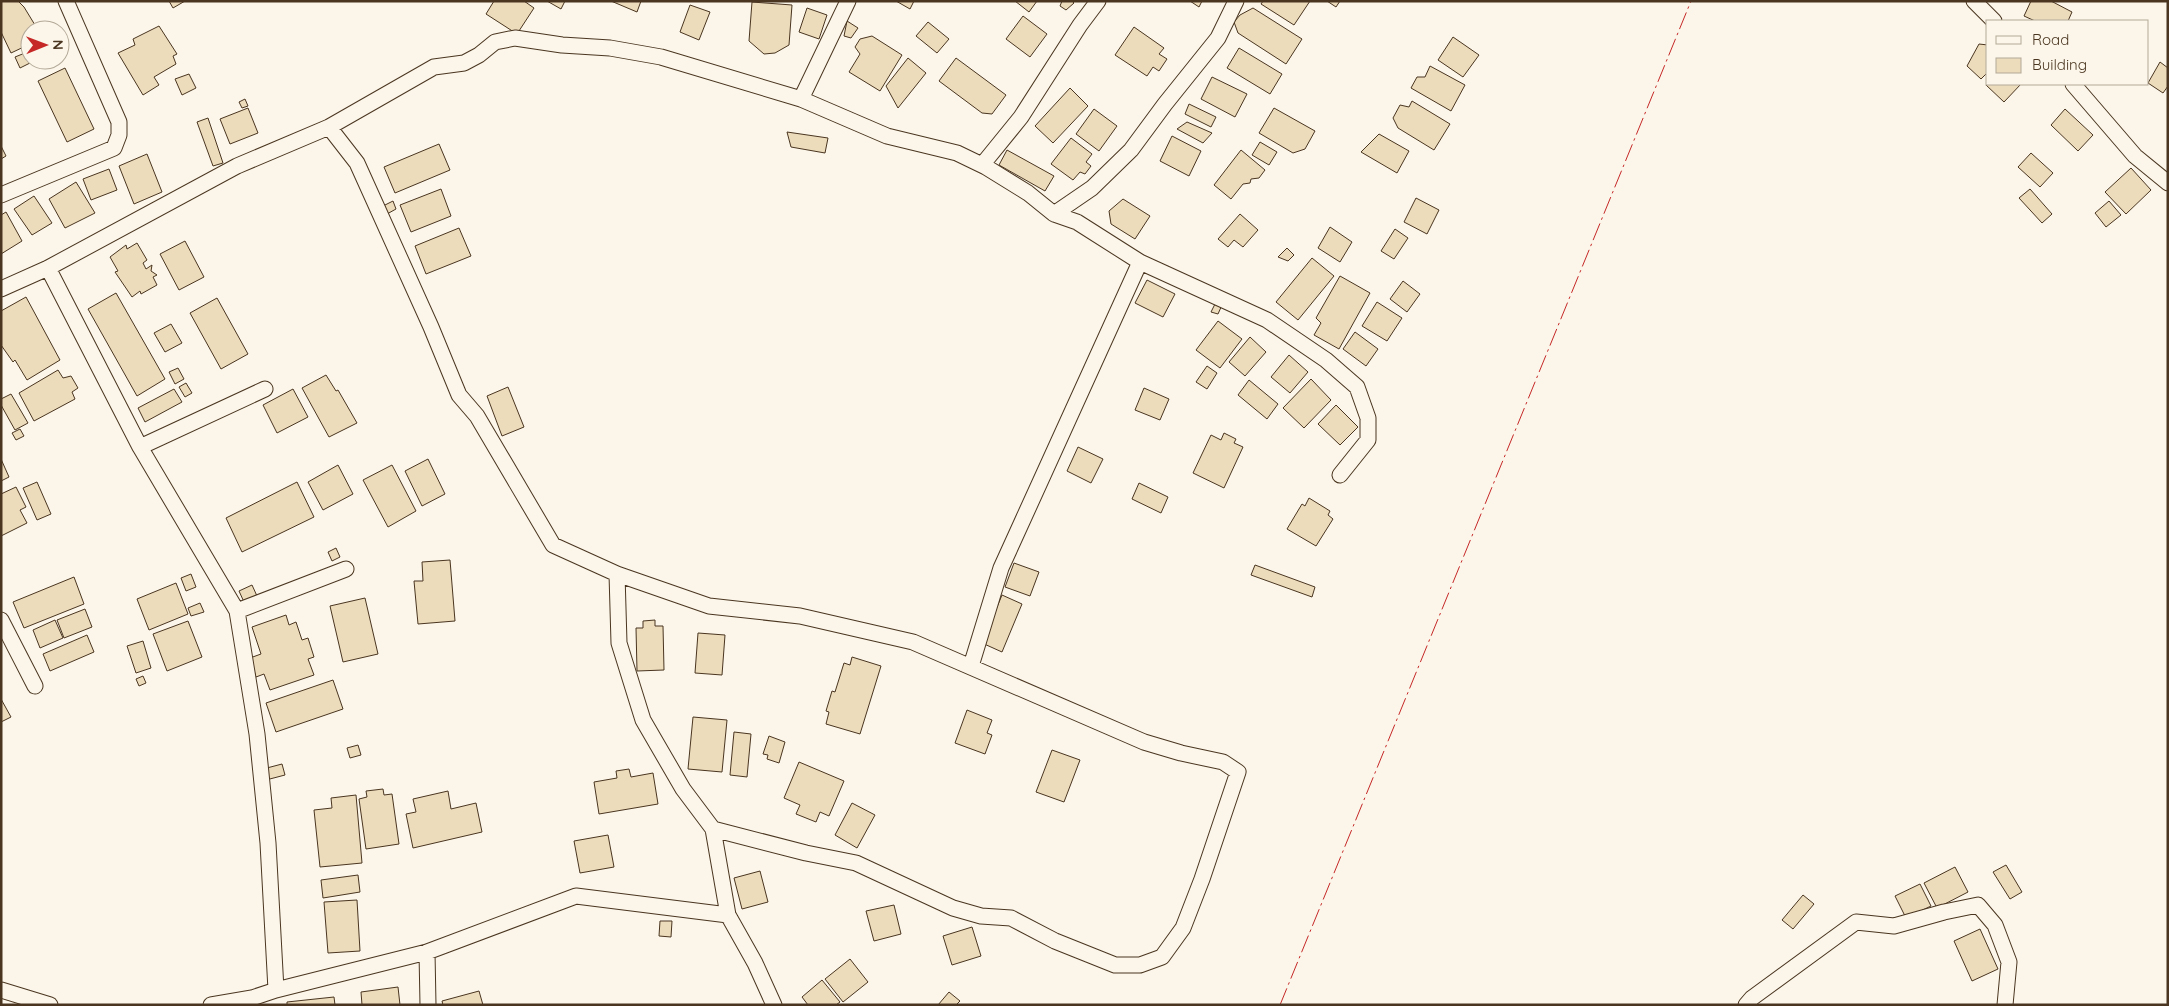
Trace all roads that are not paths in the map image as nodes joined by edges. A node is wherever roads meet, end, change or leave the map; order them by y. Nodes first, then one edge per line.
1 (66, 1) edge
2 (848, 1) edge
3 (1098, 1) edge
4 (1236, 1) edge
5 (1974, 1) edge
6 (1993, 20) edge
7 (2074, 85) edge
8 (801, 99) junction
9 (329, 127) junction
10 (982, 165) junction
11 (2168, 183) edge
12 (1, 195) edge
13 (1054, 214) junction
14 (1140, 262) junction
15 (48, 268) junction
16 (1, 289) edge
17 (265, 389) dead end
18 (140, 447) junction
19 (1340, 475) dead end
20 (346, 569) dead end
21 (617, 574) junction
22 (237, 611) junction
23 (1, 620) edge
24 (971, 666) junction
25 (35, 686) dead end
26 (713, 829) junction
27 (728, 915) junction
28 (427, 952) junction
29 (1, 990) edge
30 (276, 990) junction
31 (252, 1002) edge
32 (50, 1005) edge
33 (212, 1005) edge
34 (428, 1005) edge
35 (774, 1005) edge
36 (1746, 1005) edge
37 (2005, 1005) edge

1 - 12 street
2 - 8 street
3 - 10 street
4 - 13 street
5 - 6 street
7 - 11 street
8 - 9 street
8 - 10 street
9 - 15 street
9 - 21 street
10 - 13 street
13 - 14 street
14 - 19 street
14 - 24 street
15 - 16 street
15 - 18 street
17 - 18 street
18 - 22 street
20 - 22 street
21 - 24 street
21 - 26 street
22 - 30 street
23 - 25 street
24 - 26 street
26 - 27 street
27 - 28 street
27 - 35 street
28 - 30 street
28 - 34 street
29 - 32 street
30 - 31 street
31 - 33 street
36 - 37 street

